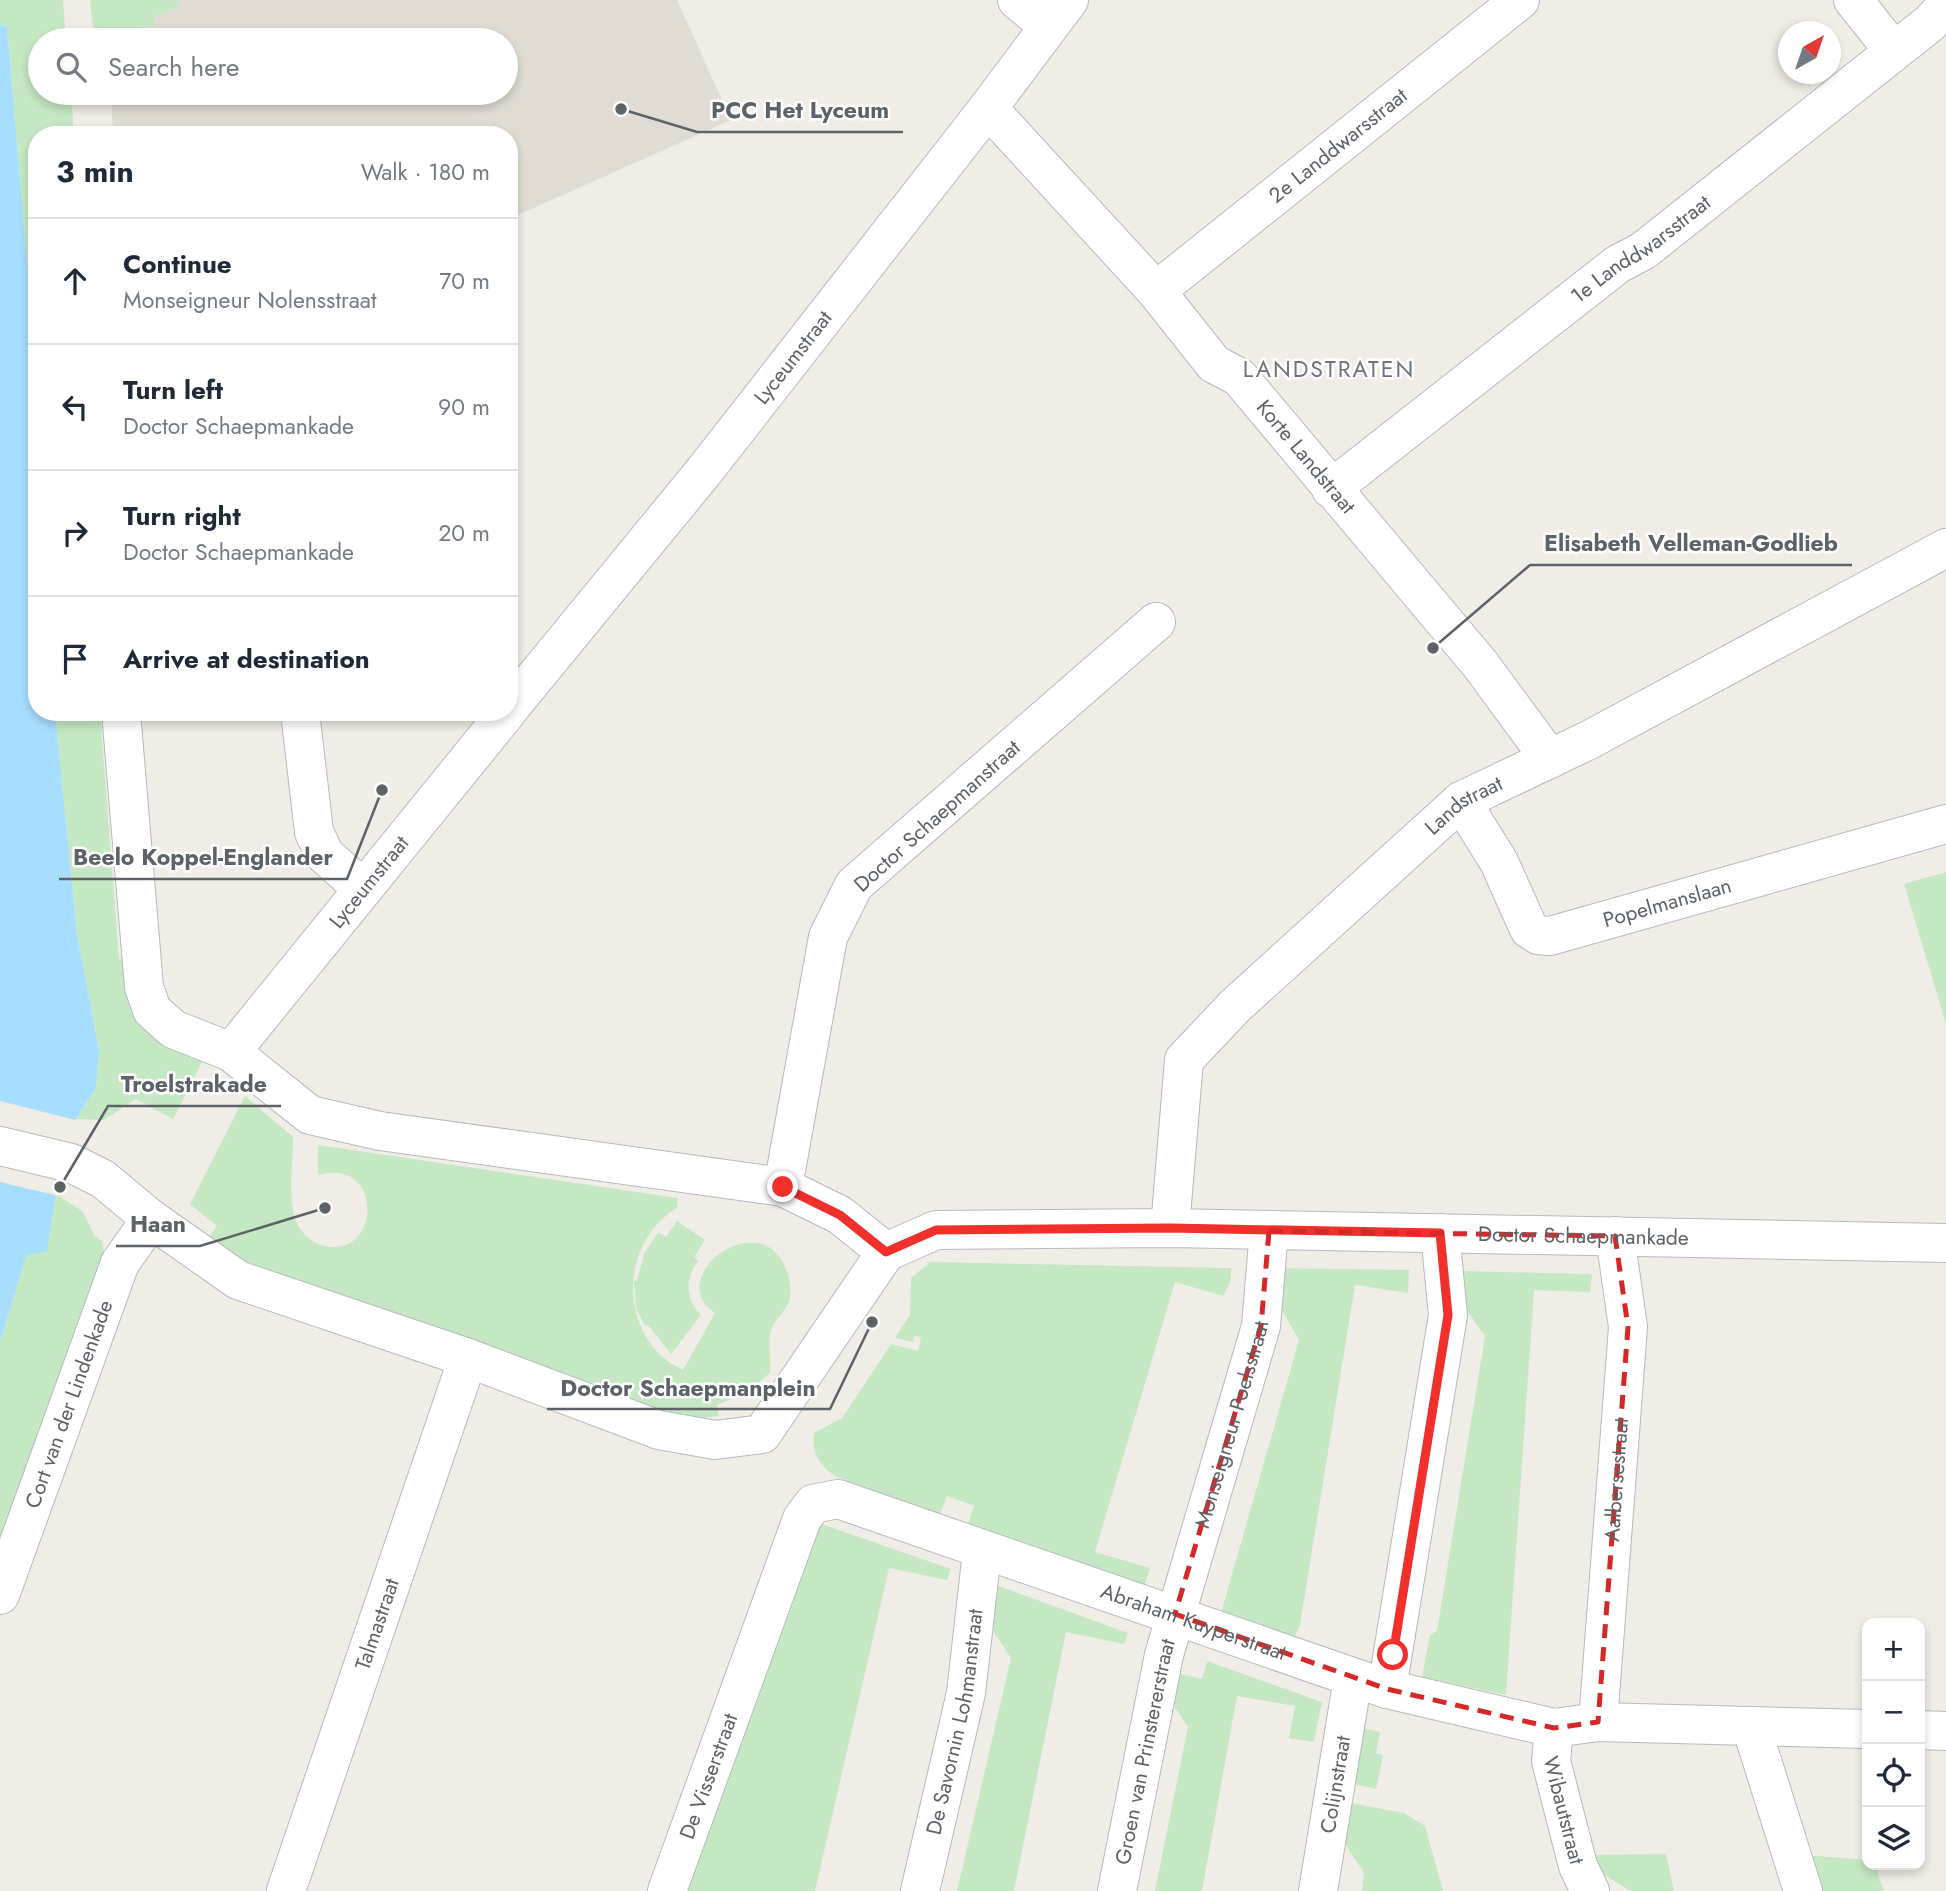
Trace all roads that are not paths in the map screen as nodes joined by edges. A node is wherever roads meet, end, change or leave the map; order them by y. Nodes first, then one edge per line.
1 (1017, 0) edge
2 (1520, 0) edge
3 (1853, 0) edge
4 (1946, 6) edge
5 (1058, 12) edge
6 (1893, 50) junction
7 (988, 108) junction
8 (1156, 291) junction
9 (1331, 489) junction
10 (1946, 548) edge
11 (1156, 622) dead end
12 (518, 699) edge
13 (122, 721) edge
14 (301, 721) edge
15 (500, 721) edge
16 (1550, 759) junction
17 (1461, 801) junction
18 (1946, 824) edge
19 (363, 889) junction
20 (230, 1052) junction
21 (0, 1146) edge
22 (783, 1187) junction
23 (151, 1219) junction
24 (1170, 1228) junction
25 (1269, 1231) junction
26 (1440, 1233) junction
27 (1615, 1236) junction
28 (1946, 1243) edge
29 (886, 1252) junction
30 (468, 1358) junction
31 (982, 1552) junction
32 (0, 1595) edge
33 (1175, 1614) junction
34 (749, 1662) joint
35 (1370, 1683) junction
36 (1598, 1722) junction
37 (1751, 1726) junction
38 (1553, 1728) junction
39 (1862, 1729) edge
40 (1925, 1730) edge
41 (1946, 1731) edge
42 (286, 1891) edge
43 (667, 1891) edge
44 (920, 1891) edge
45 (1117, 1891) edge
46 (1318, 1891) edge
47 (1590, 1891) edge
48 (1803, 1891) edge

1 - 5 street
2 - 8 street, 2e Landdwarsstraat
3 - 6 street
4 - 6 street, 1e Landdwarsstraat
5 - 7 street, Lyceumstraat
6 - 9 street, 1e Landdwarsstraat
7 - 8 street, Korte Landstraat
7 - 12 street, Lyceumstraat
8 - 9 street, Korte Landstraat
9 - 16 street, Korte Landstraat
10 - 16 street, Landstraat
11 - 22 street, Doctor Schaepmanstraat
13 - 20 street
14 - 19 street
15 - 19 street, Lyceumstraat
16 - 17 street, Landstraat
17 - 18 street, Popelmanslaan
17 - 24 street, Landstraat
19 - 20 street, Lyceumstraat
20 - 22 street
21 - 23 street
22 - 29 street
23 - 30 street
23 - 32 street, Cort van der Lindenkade
24 - 25 street, Doctor Schaepmankade
24 - 29 street, Doctor Schaepmankade
25 - 26 street, Doctor Schaepmankade
25 - 33 street, Monseigneur Poelsstraat
26 - 27 street, Doctor Schaepmankade
26 - 35 street, Colijnstraat
27 - 28 street, Doctor Schaepmankade
27 - 36 street, Aalbersestraat
29 - 30 street
30 - 42 street, Talmastraat
31 - 33 street, Abraham Kuyperstraat
31 - 34 street, Abraham Kuyperstraat
31 - 44 street, De Savornin Lohmanstraat
33 - 35 street, Abraham Kuyperstraat
33 - 45 street, Groen van Prinstererstraat
34 - 43 street, De Visserstraat
35 - 38 street, Abraham Kuyperstraat
35 - 46 street, Colijnstraat
36 - 37 street, Abraham Kuyperstraat
36 - 38 street, Abraham Kuyperstraat
37 - 39 street, Abraham Kuyperstraat
37 - 48 street
38 - 47 street, Wibautstraat
40 - 41 street

